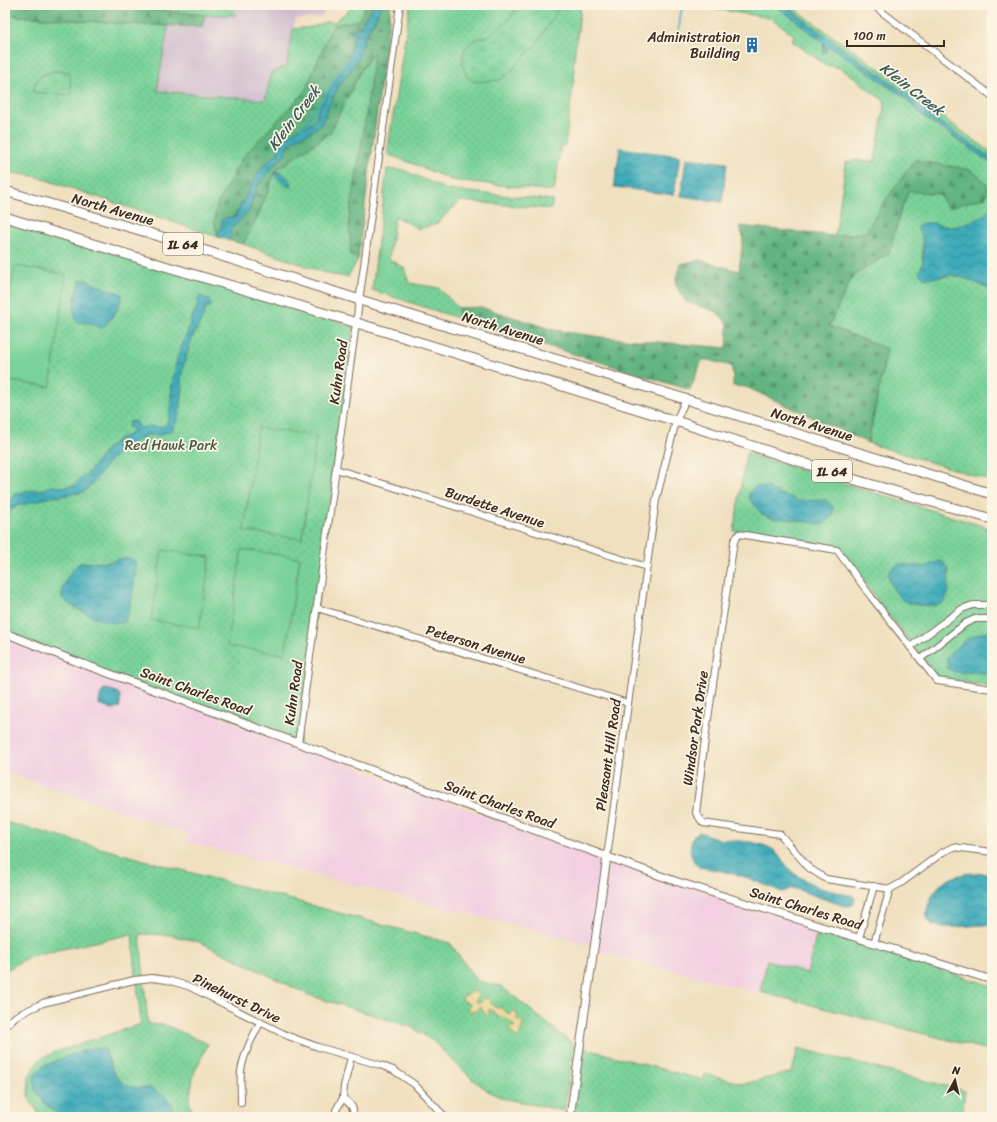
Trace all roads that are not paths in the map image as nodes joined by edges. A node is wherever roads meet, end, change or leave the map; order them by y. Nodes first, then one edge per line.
1 (400, 5) edge
2 (873, 5) edge
3 (992, 96) edge
4 (5, 191) edge
5 (5, 218) edge
6 (360, 300) junction
7 (357, 323) junction
8 (686, 399) junction
9 (676, 421) junction
10 (336, 469) junction
11 (992, 494) edge
12 (992, 519) edge
13 (647, 567) junction
14 (992, 604) edge
15 (317, 608) junction
16 (992, 619) edge
17 (5, 633) edge
18 (910, 647) junction
19 (920, 659) junction
20 (992, 689) edge
21 (628, 703) junction
22 (298, 743) junction
23 (992, 852) edge
24 (607, 857) junction
25 (874, 886) junction
26 (890, 888) junction
27 (859, 938) junction
28 (874, 943) junction
29 (992, 980) edge
30 (260, 1023) junction
31 (5, 1026) edge
32 (351, 1057) junction
33 (343, 1098) junction
34 (241, 1103) dead end
35 (338, 1117) edge
36 (352, 1117) edge
37 (445, 1117) edge
38 (570, 1117) edge

1 - 6 street, Kuhn Road
2 - 3 street
4 - 6 main road, North Avenue / IL 64
5 - 7 main road, IL 64
6 - 7 street, Kuhn Road
6 - 8 main road, North Avenue / IL 64
7 - 9 main road, IL 64
7 - 10 street, Kuhn Road
8 - 9 street, Pleasant Hill Road
8 - 11 main road, North Avenue / IL 64
9 - 12 main road, IL 64
9 - 13 street, Pleasant Hill Road
10 - 13 street, Burdette Avenue
10 - 15 street, Kuhn Road
13 - 21 street, Pleasant Hill Road
14 - 18 street
15 - 21 street, Peterson Avenue
15 - 22 street, Kuhn Road
16 - 19 street
17 - 22 street, Saint Charles Road
18 - 19 street, Windsor Park Drive
18 - 25 street, Windsor Park Drive
19 - 20 street, Windsor Park Drive
21 - 24 street, Pleasant Hill Road
22 - 24 street, Saint Charles Road
23 - 26 street
24 - 27 street, Saint Charles Road
24 - 38 street, Pleasant Hill Road
25 - 26 street, Windsor Park Drive
25 - 27 street
26 - 28 street
27 - 28 street, Saint Charles Road
28 - 29 street, Saint Charles Road
30 - 31 street, Pinehurst Drive
30 - 32 street, Pinehurst Drive
30 - 34 street
32 - 33 street
32 - 37 street, Pinehurst Drive
33 - 35 street
33 - 36 street

